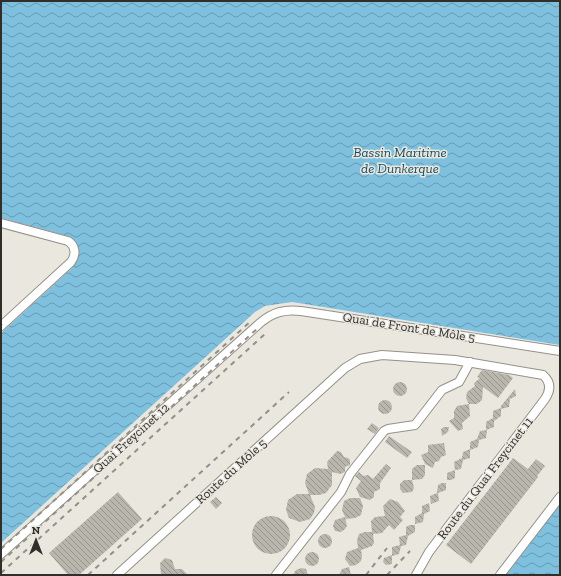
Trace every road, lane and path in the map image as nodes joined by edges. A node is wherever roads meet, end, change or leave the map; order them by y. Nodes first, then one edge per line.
1 (1, 222) edge
2 (260, 323) joint
3 (1, 326) edge
4 (560, 351) edge
5 (470, 362) junction
6 (548, 380) joint
7 (560, 497) edge
8 (1, 554) edge
9 (117, 575) edge
10 (276, 575) edge
11 (416, 575) edge
12 (500, 575) edge

1 - 3 street
2 - 4 street, Quai de Front de Môle 5
2 - 8 street, Quai Freycinet 12
5 - 6 street, Route du Môle 5
5 - 9 street, Route du Môle 5
5 - 10 street
6 - 11 street, Route du Quai Freycinet 11
7 - 12 street

